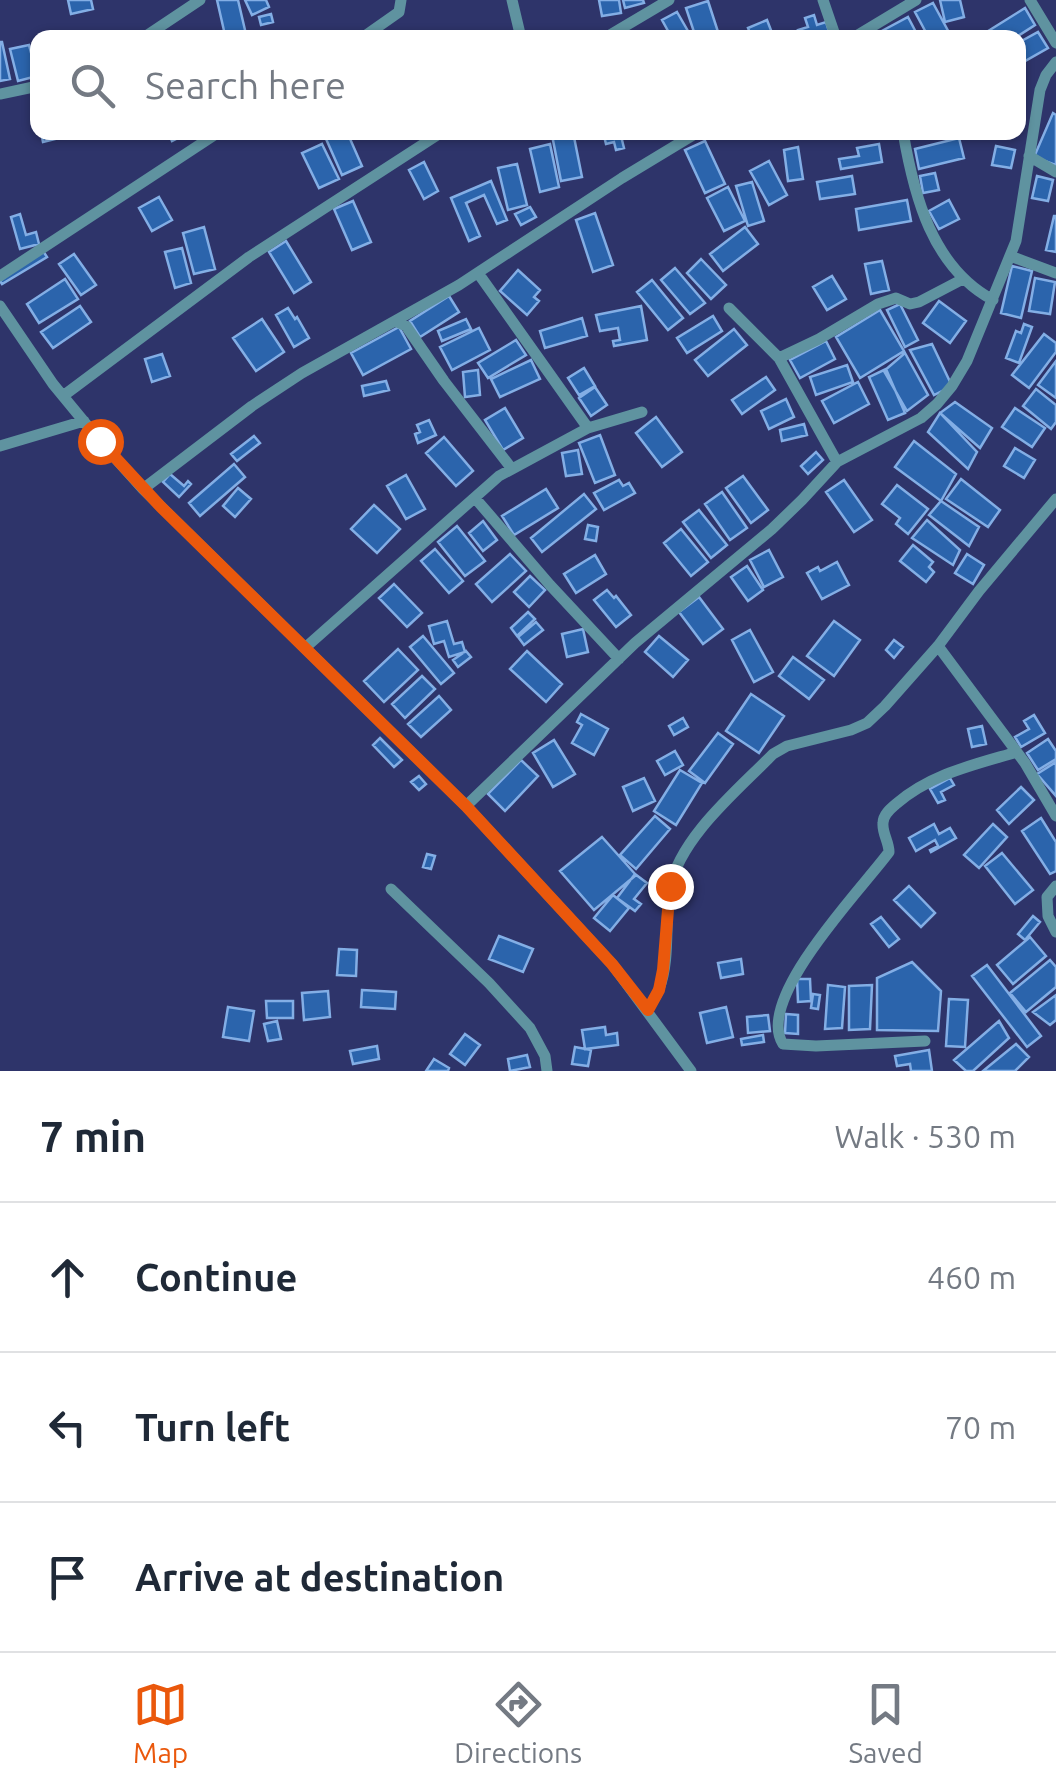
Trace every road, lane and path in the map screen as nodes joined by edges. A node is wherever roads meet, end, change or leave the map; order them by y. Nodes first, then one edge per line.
1 (200, 0) edge
2 (401, 0) edge
3 (512, 0) edge
4 (669, 0) edge
5 (824, 0) edge
6 (916, 0) edge
7 (1030, 0) edge
8 (382, 24) junction
9 (876, 24) junction
10 (162, 30) edge
11 (373, 30) edge
12 (384, 30) edge
13 (520, 30) edge
14 (618, 30) edge
15 (833, 30) edge
16 (866, 30) edge
17 (877, 30) edge
18 (1056, 44) edge
19 (1056, 62) edge
20 (30, 88) edge
21 (0, 94) edge
22 (199, 140) edge
23 (422, 140) edge
24 (685, 140) edge
25 (905, 140) edge
26 (1029, 156) junction
27 (1056, 172) edge
28 (1010, 256) junction
29 (478, 272) junction
30 (1056, 273) edge
31 (0, 276) edge
32 (963, 279) junction
33 (993, 300) junction
34 (0, 306) edge
35 (729, 308) dead end
36 (395, 320) junction
37 (779, 358) junction
38 (63, 396) junction
39 (642, 412) dead end
40 (84, 422) junction
41 (588, 428) junction
42 (0, 446) edge
43 (837, 462) junction
44 (512, 468) junction
45 (143, 489) junction
46 (476, 498) junction
47 (1056, 499) edge
48 (938, 646) junction
49 (306, 647) junction
50 (619, 659) junction
51 (1016, 752) junction
52 (466, 806) junction
53 (1056, 816) edge
54 (1056, 886) edge
55 (391, 889) dead end
56 (1056, 932) edge
57 (648, 1010) junction
58 (924, 1041) dead end
59 (547, 1071) edge
60 (691, 1071) edge

1 - 10 street
2 - 8 street
3 - 13 street
4 - 14 street
5 - 15 street
6 - 9 street
7 - 18 street
8 - 11 street
8 - 12 street
9 - 16 street
9 - 17 street
19 - 26 street
20 - 21 street
22 - 31 street
23 - 38 street
24 - 29 street
25 - 32 street
26 - 27 street
26 - 28 street
28 - 30 street
28 - 33 street
29 - 36 street
29 - 41 street
32 - 33 street
32 - 37 street
33 - 43 street
34 - 38 street
35 - 37 street
36 - 44 street
36 - 45 street
37 - 43 street
38 - 40 street
39 - 41 street
40 - 42 street
40 - 45 street
41 - 44 street
43 - 50 street
44 - 46 street
45 - 49 street
46 - 49 street
46 - 50 street
47 - 48 street
48 - 51 street
48 - 57 street
49 - 52 street
50 - 52 street
51 - 53 street
51 - 58 street
52 - 57 street
54 - 56 street
55 - 59 street
57 - 60 street

